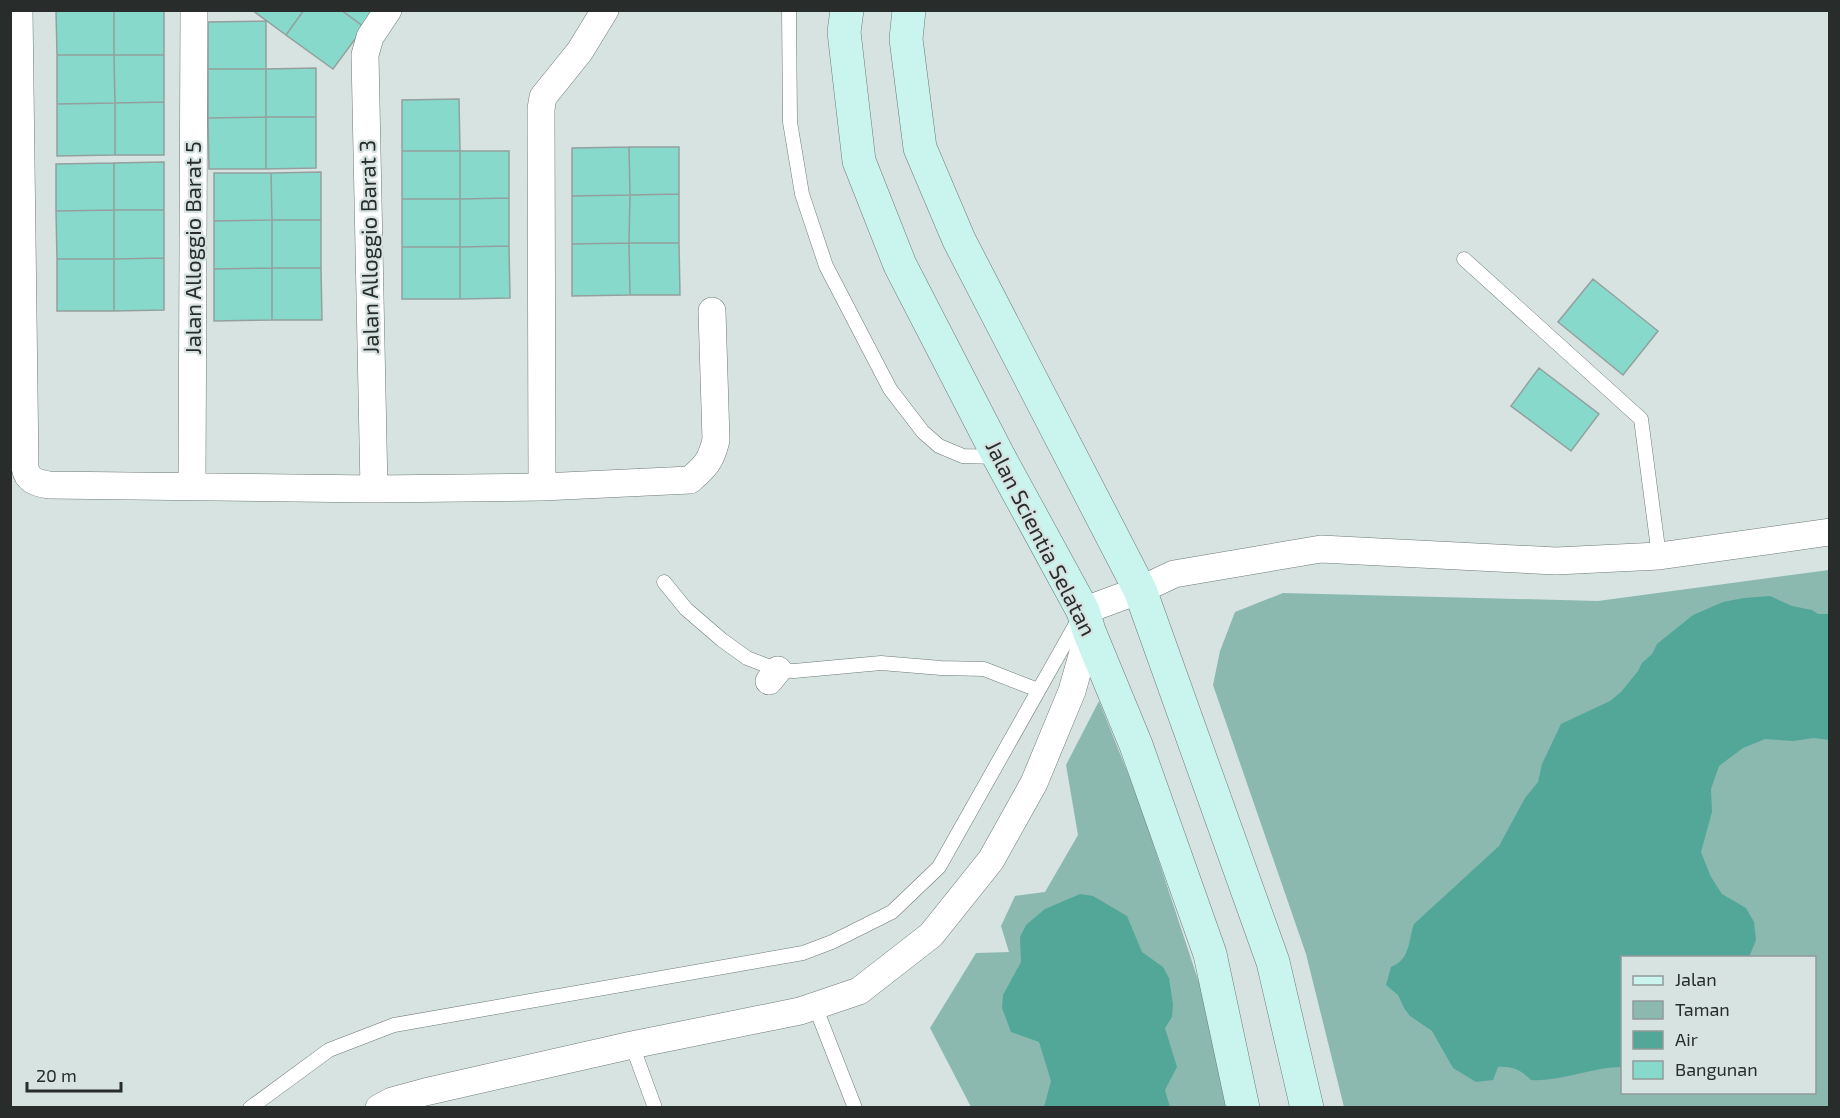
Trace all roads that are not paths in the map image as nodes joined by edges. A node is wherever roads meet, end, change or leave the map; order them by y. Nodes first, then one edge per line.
1 (19, 10) edge
2 (194, 10) edge
3 (388, 10) edge
4 (605, 10) edge
5 (789, 10) edge
6 (847, 10) edge
7 (909, 10) edge
8 (1464, 259) dead end
9 (712, 311) dead end
10 (999, 457) junction
11 (192, 486) junction
12 (542, 487) junction
13 (374, 489) junction
14 (1830, 532) edge
15 (1659, 556) junction
16 (664, 582) dead end
17 (1140, 590) junction
18 (1086, 621) junction
19 (1038, 690) junction
20 (815, 1006) junction
21 (632, 1045) junction
22 (250, 1107) edge
23 (379, 1107) edge
24 (655, 1107) edge
25 (855, 1107) edge
26 (1243, 1107) edge
27 (1307, 1107) edge

1 - 11 street
2 - 11 street, Jalan Alloggio Barat 5
3 - 13 street, Jalan Alloggio Barat 3
4 - 12 street
5 - 10 lane
6 - 10 street, Jalan Scientia Selatan
7 - 17 street
8 - 15 lane
9 - 12 street
10 - 18 street, Jalan Scientia Selatan
11 - 13 street
12 - 13 street
14 - 15 street
15 - 17 street
16 - 19 lane
17 - 18 street
17 - 27 street
18 - 19 lane
18 - 20 street
18 - 26 street, Jalan Scientia Selatan
19 - 22 lane
20 - 21 street
20 - 25 lane
21 - 23 street
21 - 24 lane

